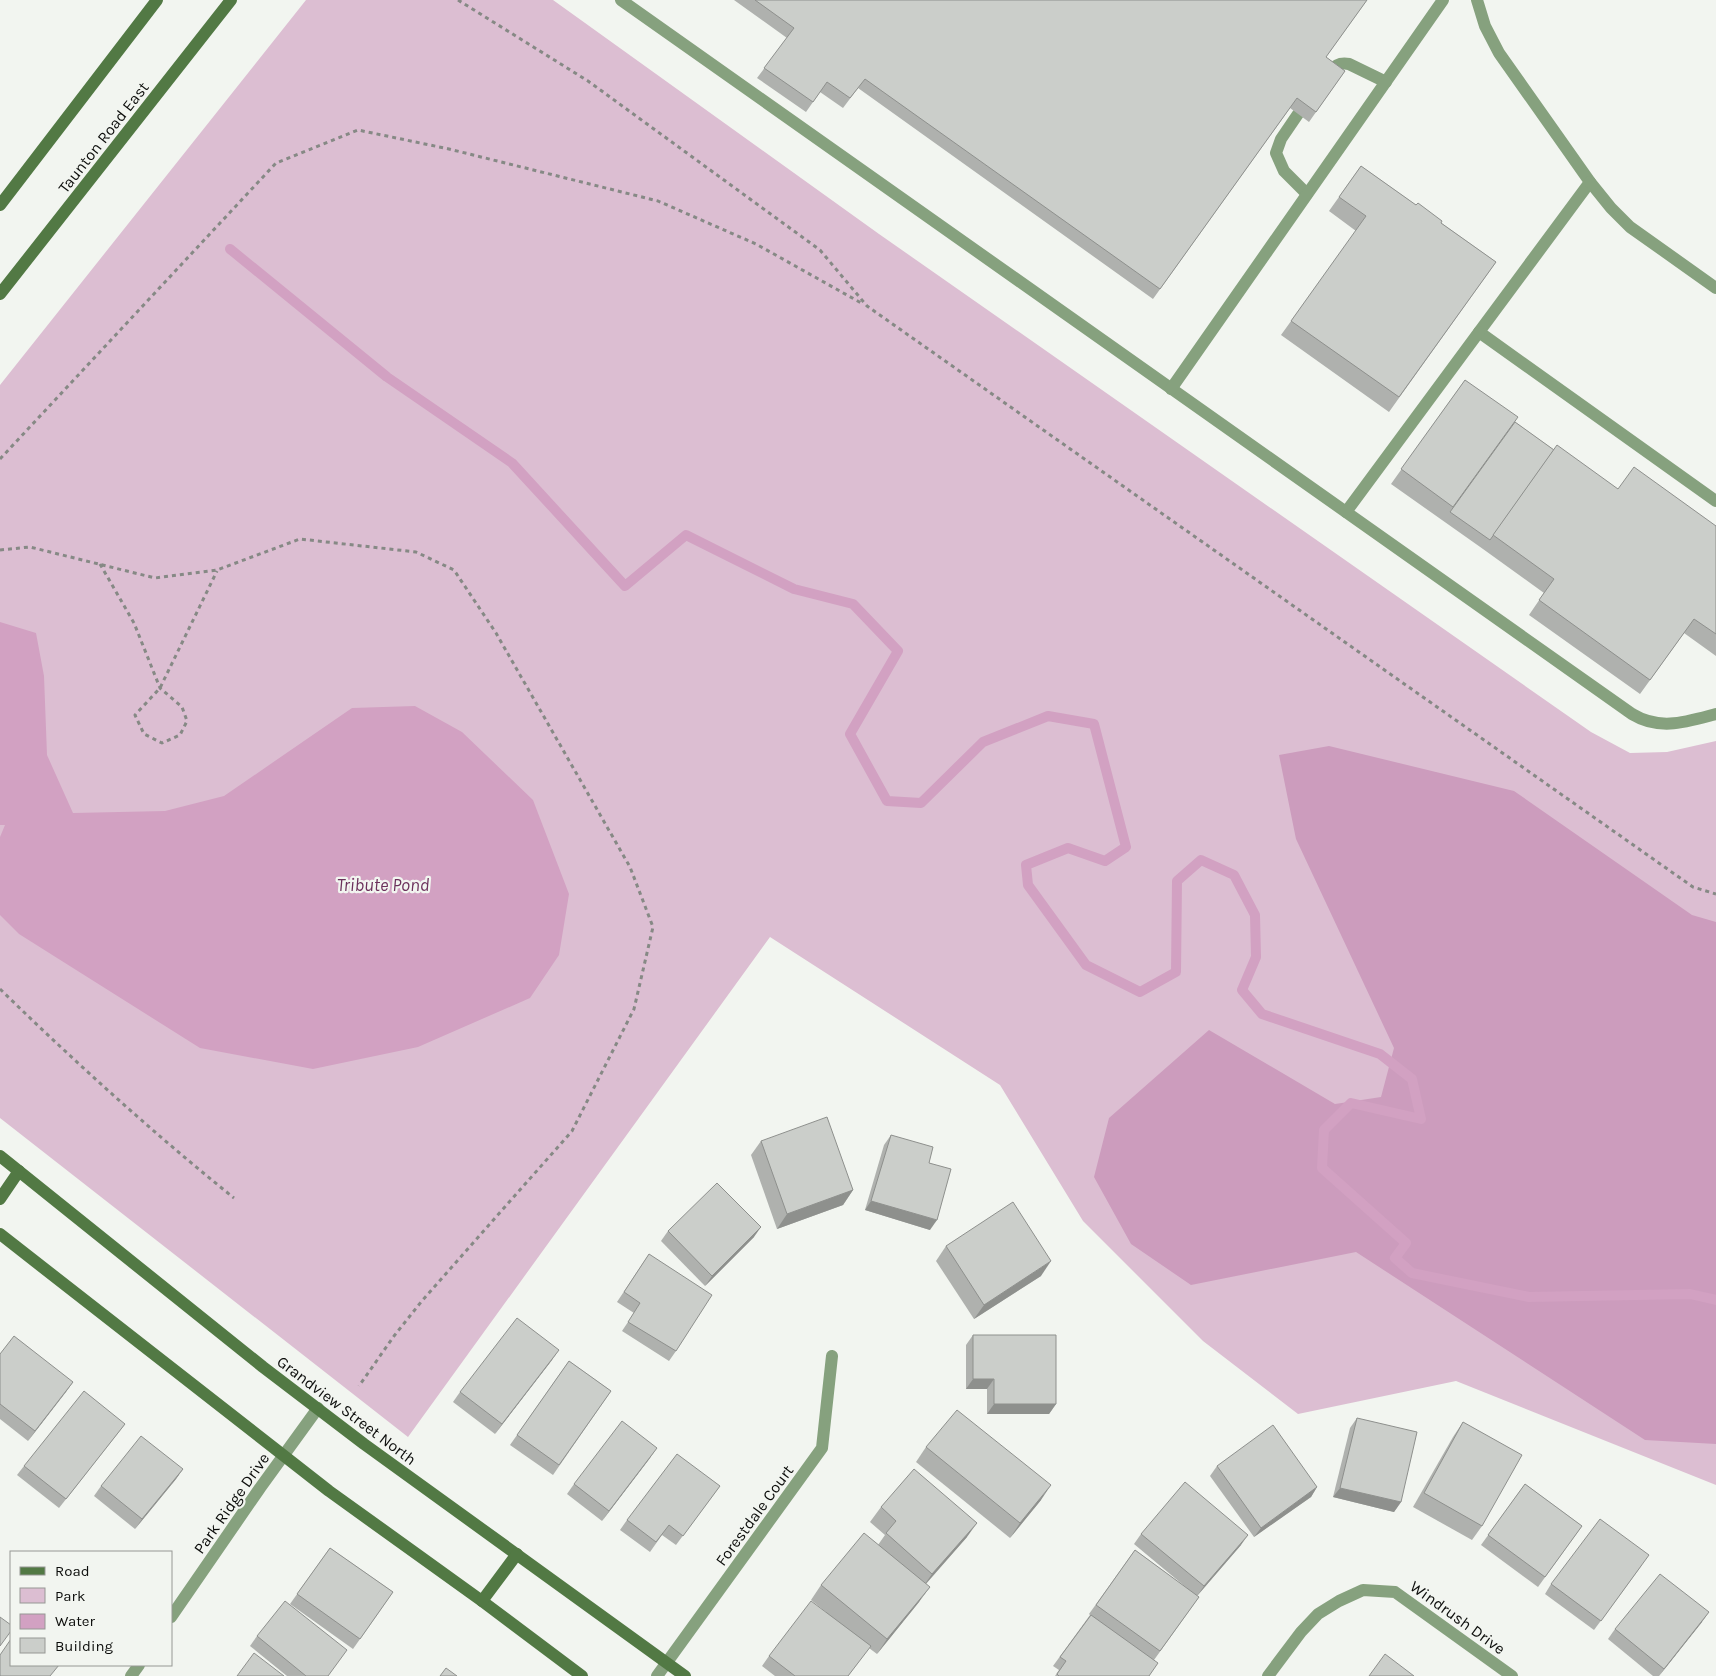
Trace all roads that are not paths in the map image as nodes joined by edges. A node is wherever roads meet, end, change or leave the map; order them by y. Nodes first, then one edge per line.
1 (157, 0) edge
2 (231, 0) edge
3 (621, 0) edge
4 (1443, 0) edge
5 (1478, 0) edge
6 (1328, 74) edge
7 (1386, 82) junction
8 (1298, 114) edge
9 (1590, 182) junction
10 (1307, 194) junction
11 (0, 205) edge
12 (1716, 288) edge
13 (0, 294) edge
14 (1479, 332) junction
15 (1171, 389) junction
16 (1716, 501) edge
17 (1346, 512) junction
18 (1716, 714) edge
19 (0, 1156) edge
20 (19, 1171) junction
21 (0, 1199) edge
22 (0, 1234) edge
23 (832, 1356) dead end
24 (318, 1408) junction
25 (284, 1456) junction
26 (517, 1554) junction
27 (482, 1601) junction
28 (172, 1616) edge
29 (667, 1663) junction
30 (582, 1676) edge
31 (657, 1676) edge
32 (685, 1676) edge
33 (1268, 1676) edge
34 (1512, 1676) edge

1 - 11 street
2 - 13 street, Taunton Road East
3 - 15 street
4 - 7 street
5 - 9 street
6 - 7 street
7 - 10 street
8 - 10 street
9 - 12 street
9 - 14 street
10 - 15 street
14 - 16 street
14 - 17 street
15 - 17 street
17 - 18 street
19 - 20 street, Grandview Street North
20 - 21 street
20 - 24 street, Grandview Street North
22 - 25 street
23 - 29 street, Forestdale Court
24 - 25 street, Park Ridge Drive
24 - 26 street, Grandview Street North
25 - 27 street
25 - 28 street, Park Ridge Drive
26 - 27 street
26 - 29 street, Grandview Street North
27 - 30 street
29 - 31 street, Forestdale Court
29 - 32 street, Grandview Street North
33 - 34 street, Windrush Drive

